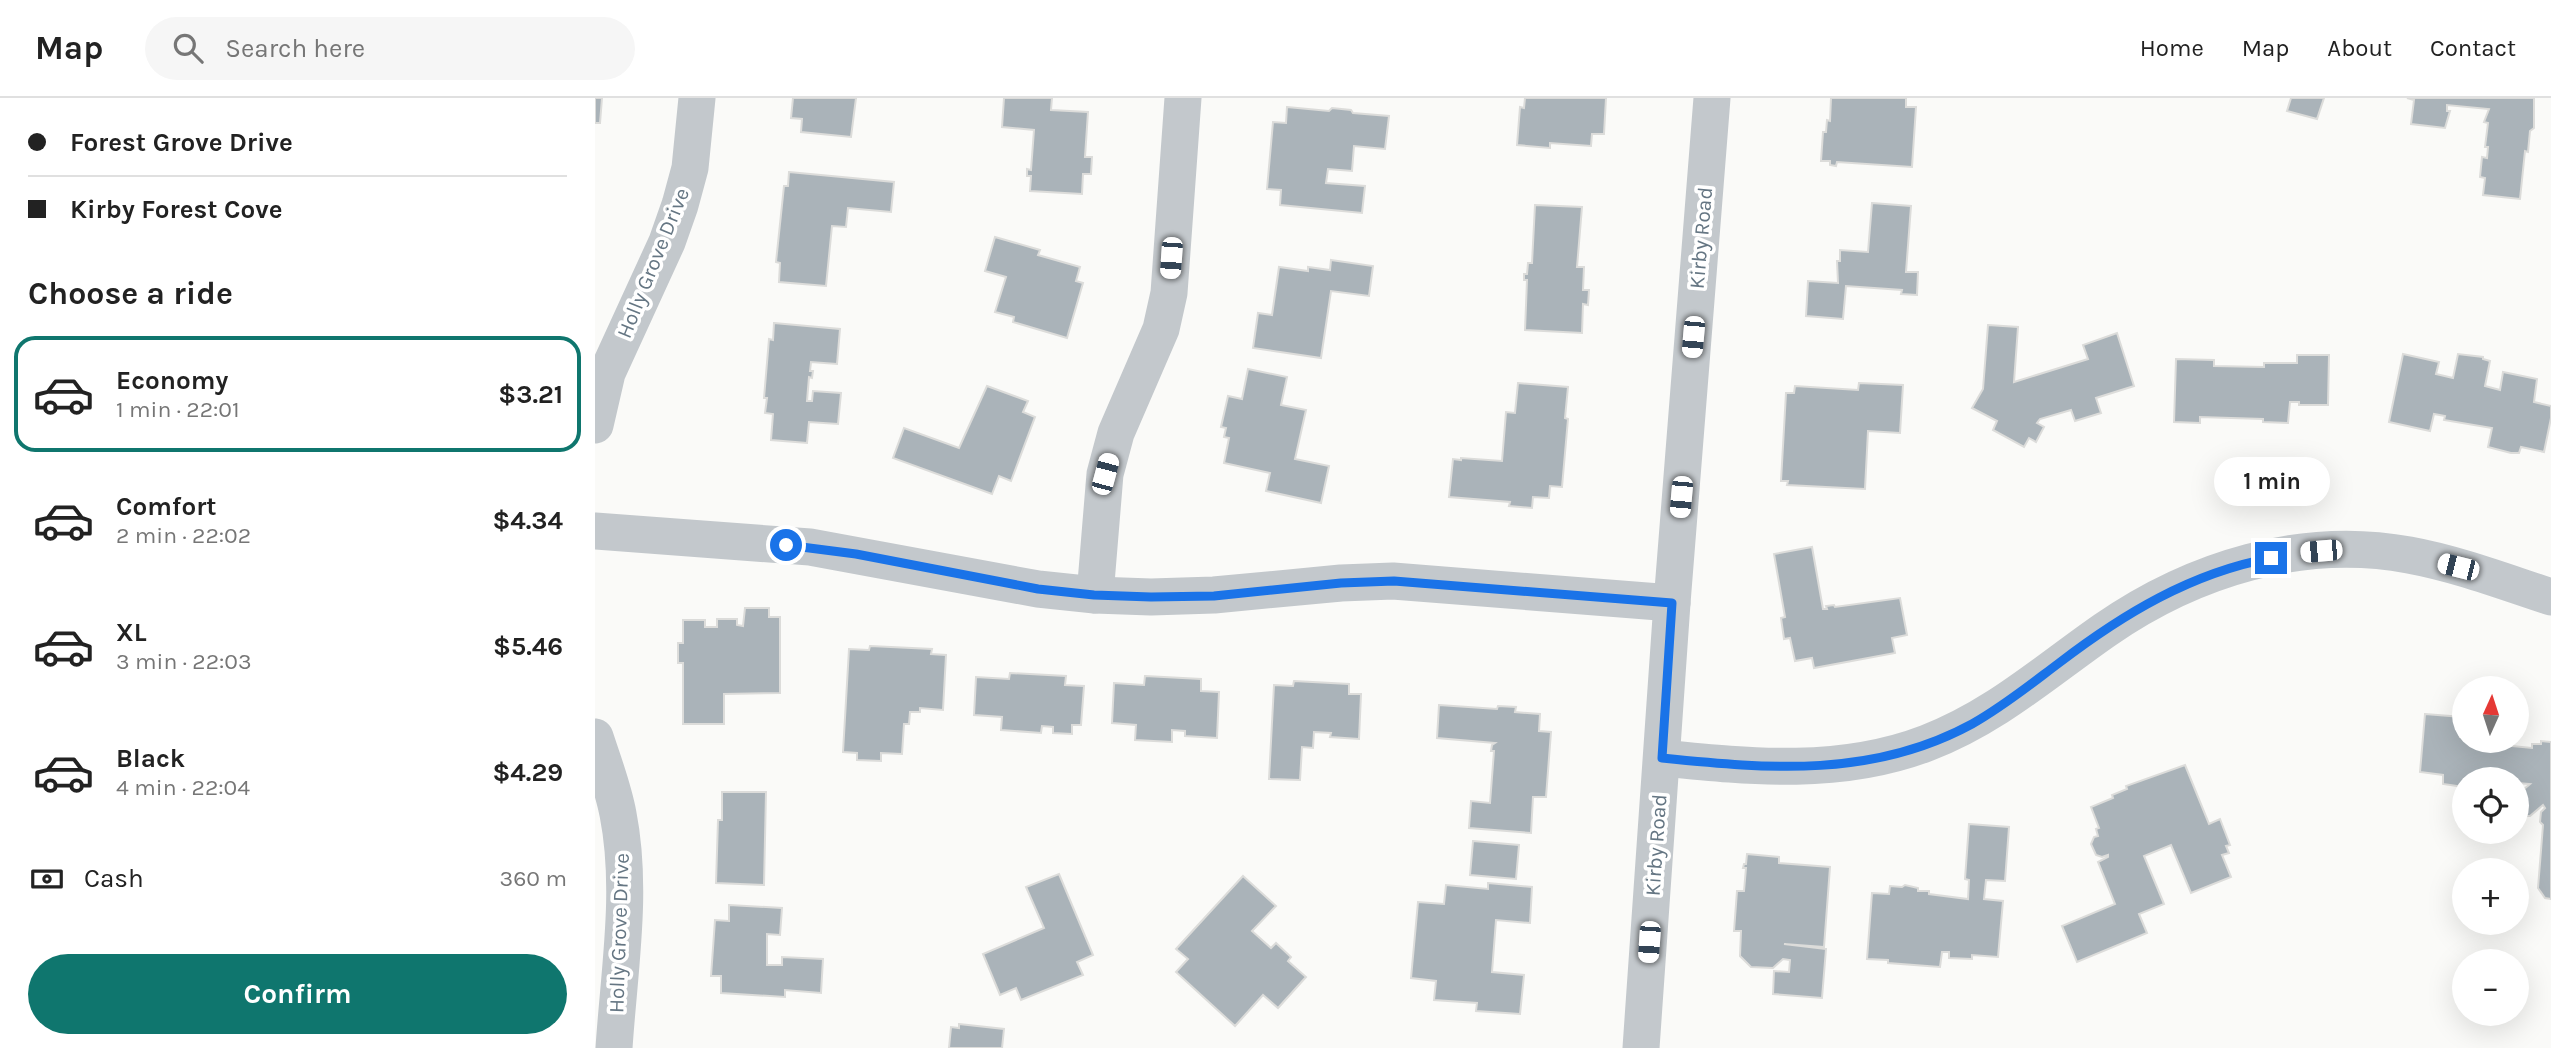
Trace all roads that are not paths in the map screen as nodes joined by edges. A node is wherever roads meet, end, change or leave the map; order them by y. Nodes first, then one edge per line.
1 (697, 98) edge
2 (1183, 98) edge
3 (1713, 98) edge
4 (595, 425) edge
5 (595, 531) edge
6 (1094, 595) junction
7 (2551, 597) edge
8 (1672, 603) junction
9 (595, 737) edge
10 (1662, 758) junction
11 (614, 1048) edge
12 (1641, 1048) edge

1 - 4 street, Holly Grove Drive
2 - 6 street
3 - 8 street, Kirby Road
5 - 6 street
6 - 8 street
7 - 10 street
8 - 10 street, Kirby Road
9 - 11 street, Holly Grove Drive
10 - 12 street, Kirby Road

